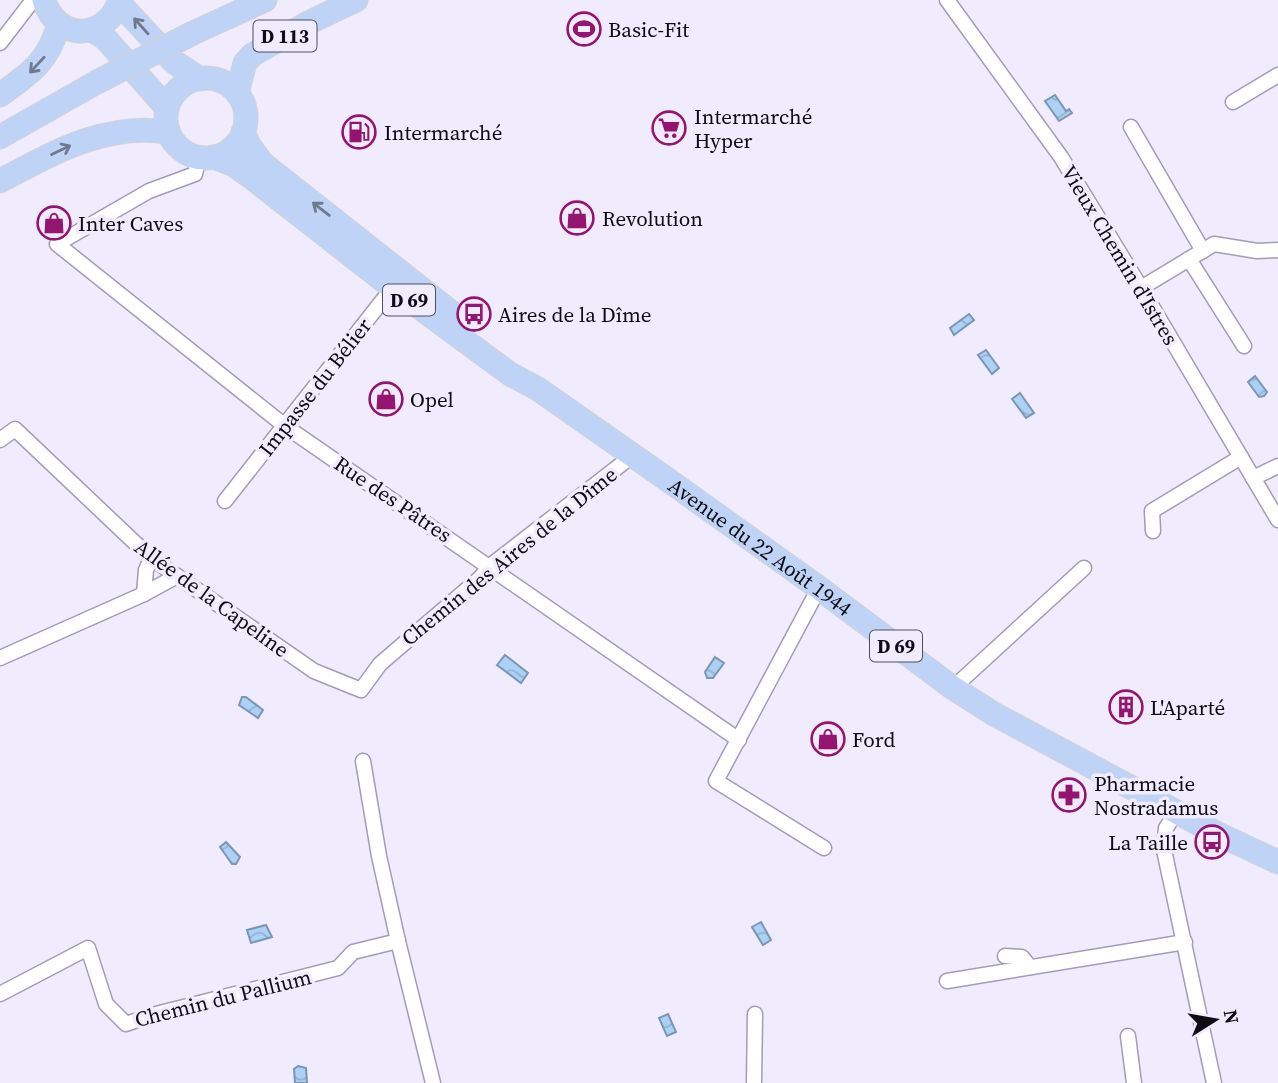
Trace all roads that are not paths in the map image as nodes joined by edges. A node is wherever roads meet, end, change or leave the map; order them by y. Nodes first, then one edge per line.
1 (265, 0) edge
2 (356, 0) edge
3 (947, 0) edge
4 (120, 1) edge
5 (46, 9) edge
6 (19, 19) junction
7 (92, 30) junction
8 (0, 43) edge
9 (1278, 75) edge
10 (200, 79) junction
11 (237, 93) junction
12 (0, 95) edge
13 (1233, 102) dead end
14 (167, 108) junction
15 (1131, 127) dead end
16 (168, 132) junction
17 (243, 132) junction
18 (0, 137) edge
19 (206, 157) junction
20 (0, 180) edge
21 (365, 244) junction
22 (340, 246) junction
23 (1278, 250) edge
24 (1203, 251) junction
25 (1189, 259) junction
26 (399, 281) junction
27 (1141, 288) junction
28 (1244, 346) dead end
29 (285, 426) junction
30 (0, 440) edge
31 (632, 456) junction
32 (1241, 457) junction
33 (1278, 466) edge
34 (1253, 478) junction
35 (225, 501) dead end
36 (1278, 520) edge
37 (1153, 531) dead end
38 (151, 558) junction
39 (490, 566) junction
40 (1084, 568) dead end
41 (177, 576) junction
42 (819, 588) junction
43 (144, 594) junction
44 (0, 658) edge
45 (953, 688) junction
46 (361, 690) joint
47 (739, 740) junction
48 (363, 761) dead end
49 (1177, 811) junction
50 (824, 848) dead end
51 (1278, 862) edge
52 (398, 941) junction
53 (1185, 942) junction
54 (1005, 956) dead end
55 (1030, 967) junction
56 (947, 981) dead end
57 (0, 993) edge
58 (755, 1014) dead end
59 (1128, 1036) dead end
60 (433, 1083) edge
61 (754, 1083) edge
62 (1134, 1083) edge
63 (1213, 1083) edge

1 - 18 main road, D 113, bridge
2 - 11 main road, D 113
3 - 27 street, Vieux Chemin d'Istres
4 - 7 main road
10 -> 4 main road
5 - 6 street
5 - 6 street
5 - 7 main road
5 -> 12 main road
6 - 8 street
7 - 14 main road
9 - 13 street
10 - 11 main road
10 - 14 main road
11 - 17 main road
14 - 16 main road
15 - 24 street
16 - 19 main road
20 -> 16 main road
17 - 19 main road
21 -> 17 main road, Avenue du 22 Août 1944 / D 69
19 - 22 main road, Avenue du 22 Août 1944 / D 69
19 - 29 street, Rue des Pâtres
21 - 22 main road
21 - 26 main road, Avenue du 22 Août 1944 / D 69
22 - 26 main road, Avenue du 22 Août 1944 / D 69
23 - 24 street
24 - 25 street
25 - 27 street
25 - 28 street
26 - 29 street, Impasse du Bélier
26 - 31 main road, Avenue du 22 Août 1944 / D 69
27 - 32 street, Vieux Chemin d'Istres
29 - 35 street, Impasse du Bélier
29 - 39 street, Rue des Pâtres
30 - 38 street, Allée de la Capeline
31 - 39 street, Chemin des Aires de la Dîme
31 - 42 main road, Avenue du 22 Août 1944 / D 69
32 - 34 street, Vieux Chemin d'Istres
32 - 37 street
33 - 34 street
34 - 36 street, Vieux Chemin d'Istres
38 - 41 street, Allée de la Capeline
38 - 43 street
39 - 46 street, Chemin des Aires de la Dîme
39 - 47 street, Rue des Pâtres
40 - 45 street
41 - 43 street
41 - 46 street, Allée de la Capeline
42 - 45 main road, Avenue du 22 Août 1944 / D 69
42 - 47 street
43 - 44 street
45 - 49 main road, Avenue du 22 Août 1944 / D 69
47 - 50 street
48 - 52 street
49 - 51 main road, Avenue du 22 Août 1944 / D 69
49 - 53 street
52 - 57 street, Chemin du Pallium
52 - 60 street
53 - 55 street
53 - 63 street
54 - 55 street
55 - 56 street
58 - 61 street
59 - 62 street

